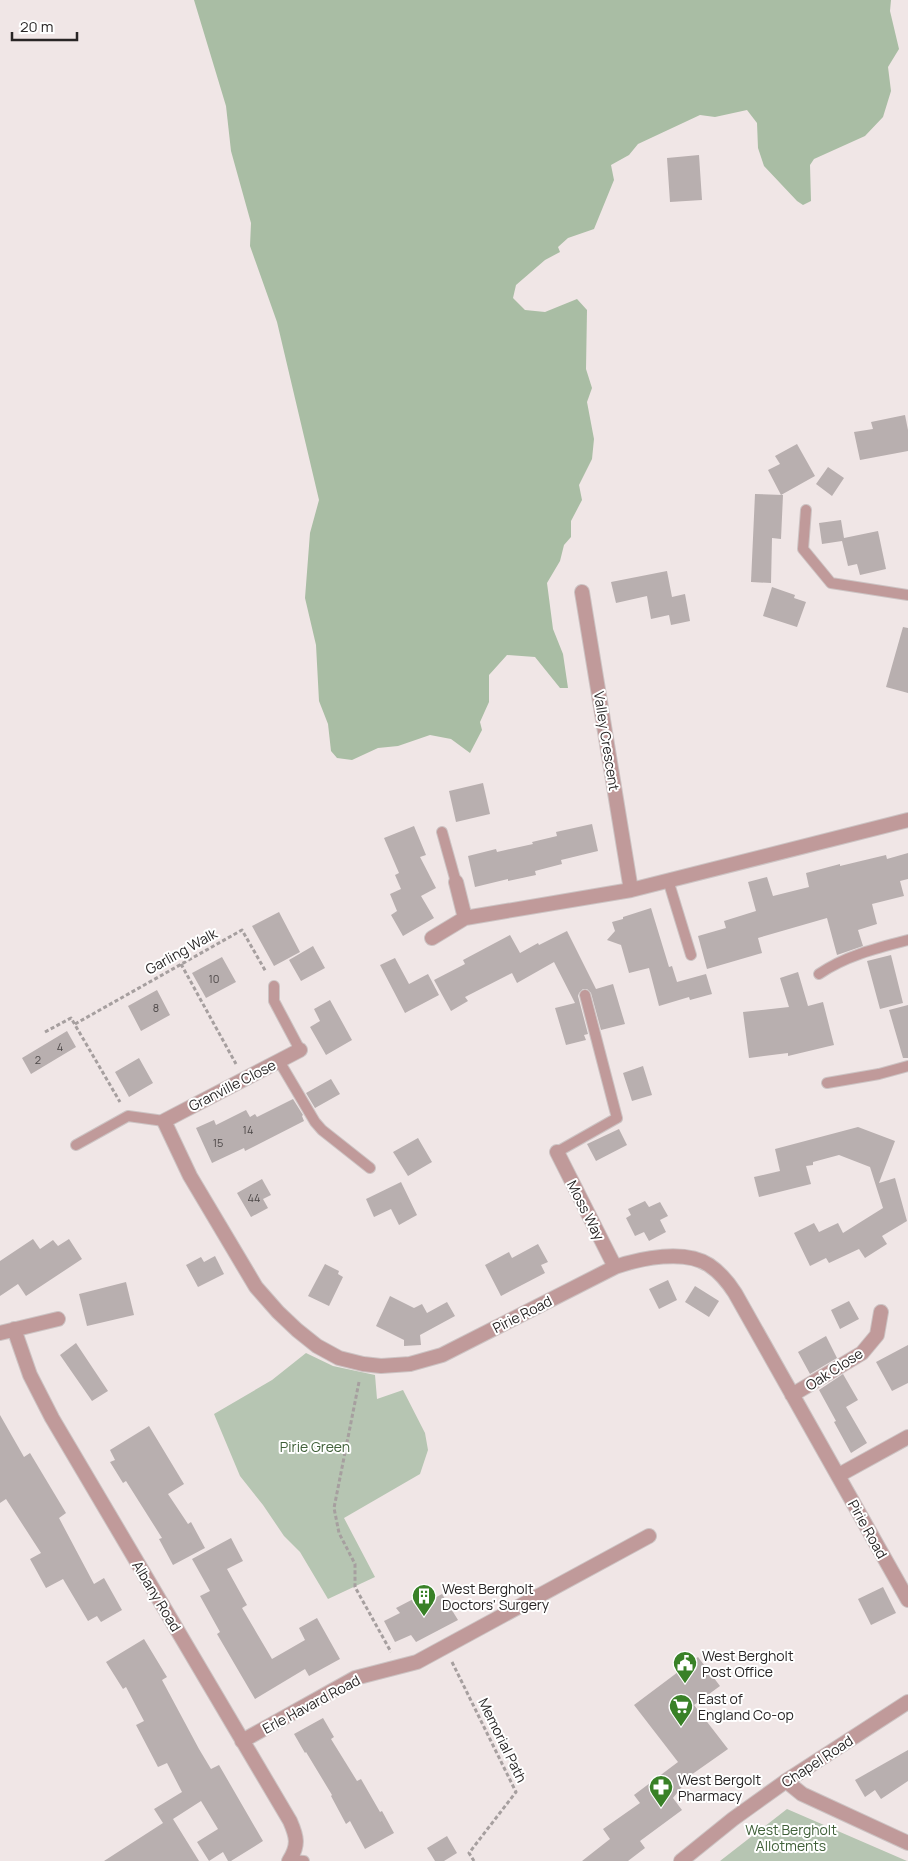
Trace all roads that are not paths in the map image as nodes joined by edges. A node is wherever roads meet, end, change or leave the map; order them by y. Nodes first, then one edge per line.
1 (806, 510) dead end
2 (582, 592) dead end
3 (908, 595) edge
4 (908, 820) edge
5 (442, 832) dead end
6 (668, 880) junction
7 (456, 882) joint
8 (631, 890) junction
9 (465, 918) junction
10 (432, 938) dead end
11 (908, 940) edge
12 (691, 955) dead end
13 (819, 974) dead end
14 (274, 986) road end
15 (585, 995) dead end
16 (300, 1050) joint
17 (279, 1062) junction
18 (908, 1066) edge
19 (827, 1083) dead end
20 (164, 1121) junction
21 (76, 1145) dead end
22 (557, 1152) joint
23 (370, 1168) dead end
24 (616, 1267) junction
25 (881, 1312) dead end
26 (58, 1319) dead end
27 (14, 1329) junction
28 (0, 1333) edge
29 (792, 1395) junction
30 (908, 1436) edge
31 (839, 1476) junction
32 (649, 1536) dead end
33 (908, 1600) edge
34 (908, 1702) edge
35 (242, 1741) junction
36 (786, 1781) junction
37 (908, 1843) edge
38 (295, 1861) edge
39 (681, 1861) edge

1 - 3 lane
2 - 8 street, Valley Crescent
4 - 6 street
5 - 7 lane
6 - 8 street
6 - 12 lane
7 - 9 street
8 - 9 street
9 - 10 street
11 - 13 lane
14 - 16 lane
15 - 22 lane
16 - 17 street, Granville Close
17 - 20 street, Granville Close
17 - 23 lane
18 - 19 lane
20 - 21 lane
20 - 24 street, Pirie Road
22 - 24 street, Moss Way
24 - 29 street, Pirie Road
25 - 29 street, Oak Close
26 - 27 street
27 - 28 street
27 - 35 street, Albany Road
29 - 31 street, Pirie Road
30 - 31 street
31 - 33 street, Pirie Road
32 - 35 street, Erle Havard Road
34 - 36 street, Chapel Road
35 - 38 street, Albany Road
36 - 37 street
36 - 39 street, Chapel Road

